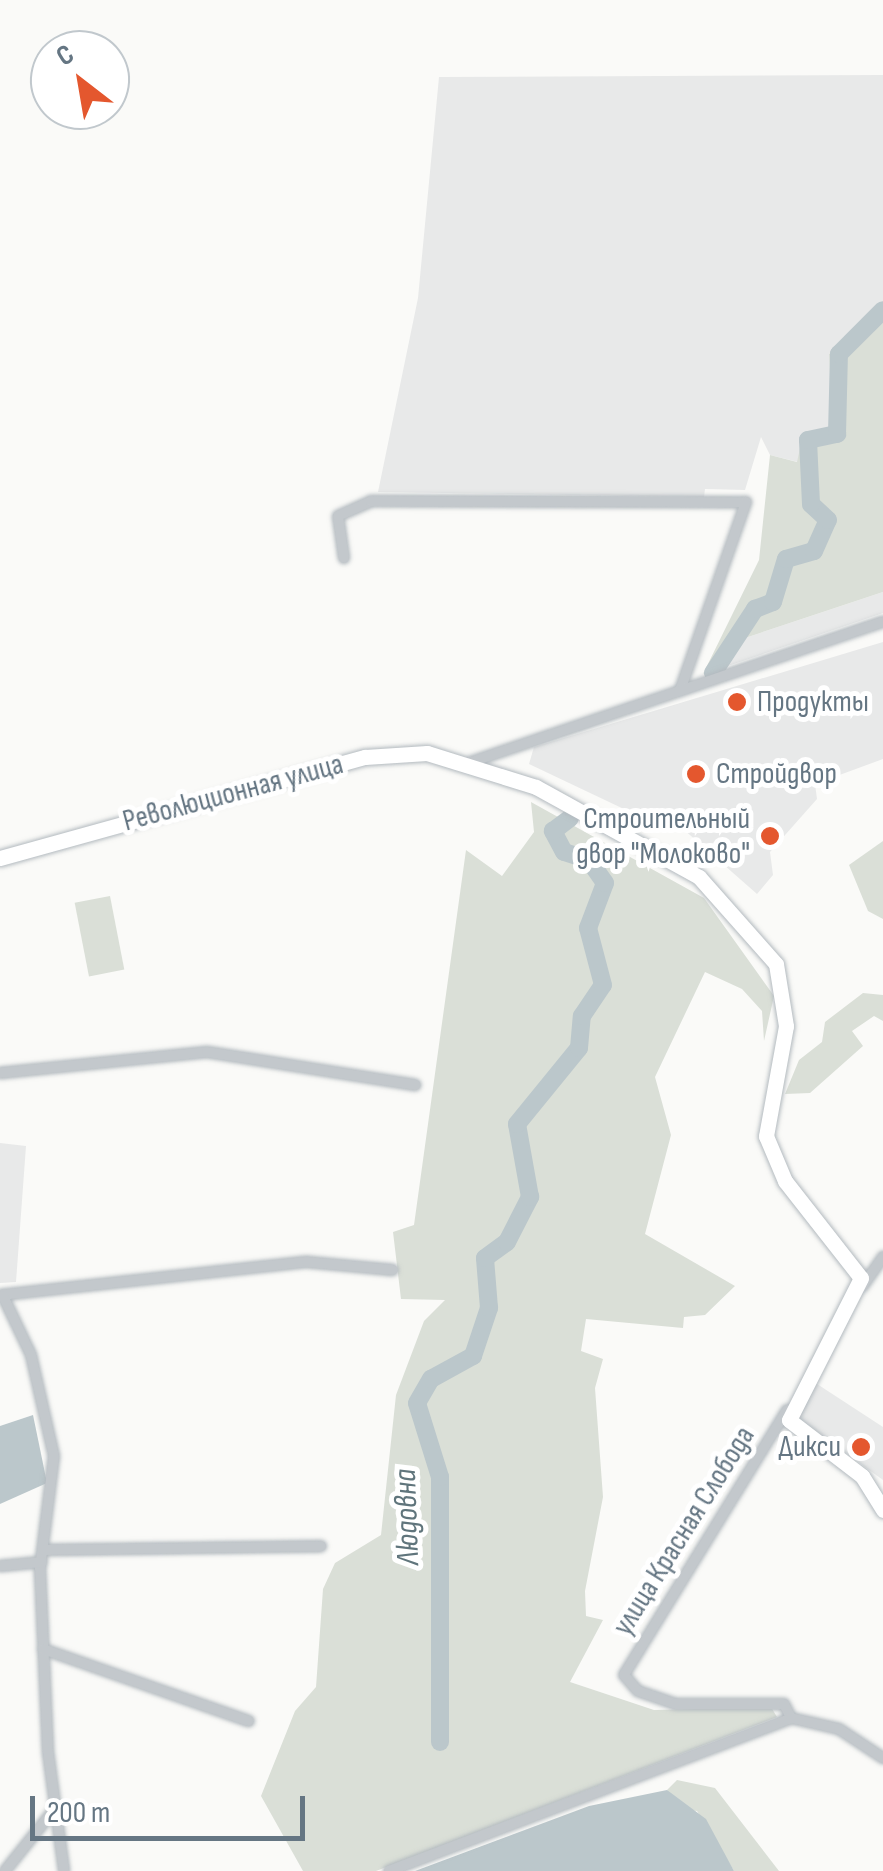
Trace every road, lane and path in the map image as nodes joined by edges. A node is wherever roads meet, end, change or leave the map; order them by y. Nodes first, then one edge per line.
1 (344, 558) dead end
2 (883, 622) edge
3 (680, 690) junction
4 (468, 763) junction
5 (0, 858) edge
6 (0, 1073) edge
7 (415, 1085) dead end
8 (883, 1257) edge
9 (393, 1270) dead end
10 (862, 1288) junction
11 (2, 1295) edge
12 (788, 1409) junction
13 (882, 1505) edge
14 (321, 1546) dead end
15 (43, 1556) junction
16 (0, 1566) edge
17 (43, 1649) junction
18 (791, 1718) junction
19 (249, 1721) dead end
20 (883, 1758) edge
21 (57, 1806) junction
22 (5, 1871) edge
23 (64, 1871) edge
24 (389, 1871) edge

1 - 3 street
2 - 3 street
3 - 4 street
4 - 5 main road, Революционная улица
4 - 10 main road, Революционная улица
6 - 7 street
8 - 10 street
9 - 11 street
10 - 12 main road
11 - 15 street
12 - 13 main road
12 - 18 street, улица Красная Слобода
14 - 15 street
15 - 16 street
15 - 17 street
17 - 19 street
17 - 21 street
18 - 20 street
18 - 24 street
21 - 22 street
21 - 23 street

